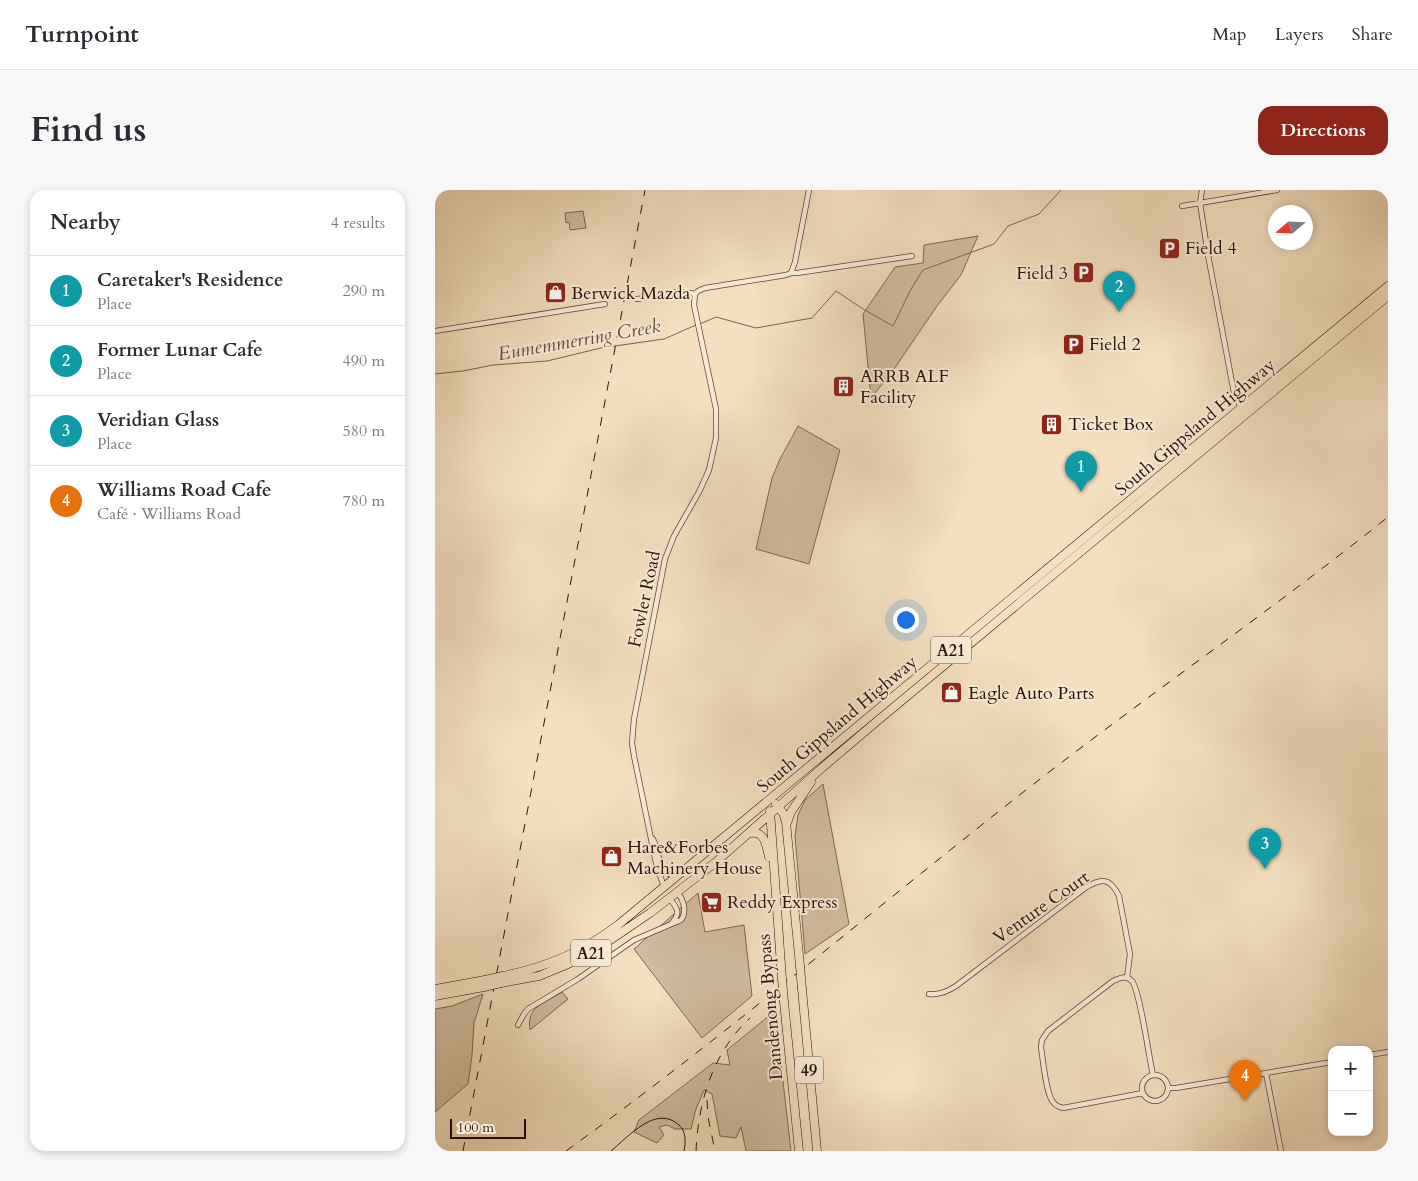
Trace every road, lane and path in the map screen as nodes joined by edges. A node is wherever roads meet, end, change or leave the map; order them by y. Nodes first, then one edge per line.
1 (809, 190) edge
2 (1202, 190) edge
3 (1277, 190) edge
4 (1200, 203) junction
5 (1182, 206) dead end
6 (912, 256) dead end
7 (791, 272) junction
8 (1388, 286) edge
9 (695, 294) junction
10 (1388, 296) edge
11 (637, 298) dead end
12 (605, 304) dead end
13 (1358, 315) junction
14 (435, 330) edge
15 (1246, 410) junction
16 (874, 719) junction
17 (823, 767) junction
18 (770, 800) junction
19 (778, 807) junction
20 (770, 815) junction
21 (787, 827) junction
22 (650, 834) junction
23 (747, 836) junction
24 (678, 876) junction
25 (775, 878) junction
26 (664, 887) junction
27 (678, 893) junction
28 (670, 899) junction
29 (670, 924) junction
30 (1127, 978) junction
31 (502, 980) junction
32 (485, 983) junction
33 (435, 990) edge
34 (929, 994) dead end
35 (435, 998) edge
36 (518, 1025) dead end
37 (1388, 1052) edge
38 (1373, 1054) edge
39 (1328, 1063) edge
40 (1266, 1072) junction
41 (1153, 1075) junction
42 (1168, 1088) junction
43 (1143, 1093) junction
44 (799, 1151) edge
45 (817, 1151) edge
46 (1281, 1151) edge

1 - 7 street
2 - 4 street
3 - 4 street
4 - 5 street
4 - 15 street
6 - 7 street
7 - 9 street
8 - 13 highway, South Gippsland Highway / A21
9 - 11 street
9 - 22 street, Fowler Road
10 - 13 highway, South Gippsland Highway / A21
12 - 14 street
13 - 15 highway, South Gippsland Highway / A21
15 - 16 highway, South Gippsland Highway / A21
16 - 17 highway, South Gippsland Highway / A21
16 - 18 highway, South Gippsland Highway / A21
17 - 19 highway, South Gippsland Highway / A21
17 - 21 highway, 49
18 - 19 highway, 49
18 - 20 highway, Dandenong Bypass / 49
18 - 24 highway, South Gippsland Highway / A21
19 - 20 highway, South Gippsland Highway / A21
19 - 21 highway, Dandenong Bypass / 49
20 - 23 highway, South Gippsland Highway / A21
20 - 25 highway, Dandenong Bypass / 49
21 - 45 highway, Dandenong Bypass / 49, bridge
22 - 24 street
22 - 26 street, Fowler Road
23 - 25 highway, 49
23 - 27 highway, South Gippsland Highway / A21
24 - 26 highway, South Gippsland Highway / A21
25 - 44 highway, Dandenong Bypass / 49, bridge
26 - 27 highway
26 - 28 highway
26 - 31 highway, South Gippsland Highway / A21
27 - 28 highway, South Gippsland Highway / A21
27 - 29 street
28 - 29 street
28 - 31 highway, South Gippsland Highway / A21
29 - 36 street
30 - 34 street, Venture Court
30 - 41 street
30 - 43 street
31 - 32 highway, South Gippsland Highway, bridge
32 - 33 highway, South Gippsland Highway
32 - 35 highway, South Gippsland Highway
37 - 38 street
39 - 40 street
40 - 42 street
40 - 46 street
41 - 42 street
41 - 43 street
42 - 43 street

